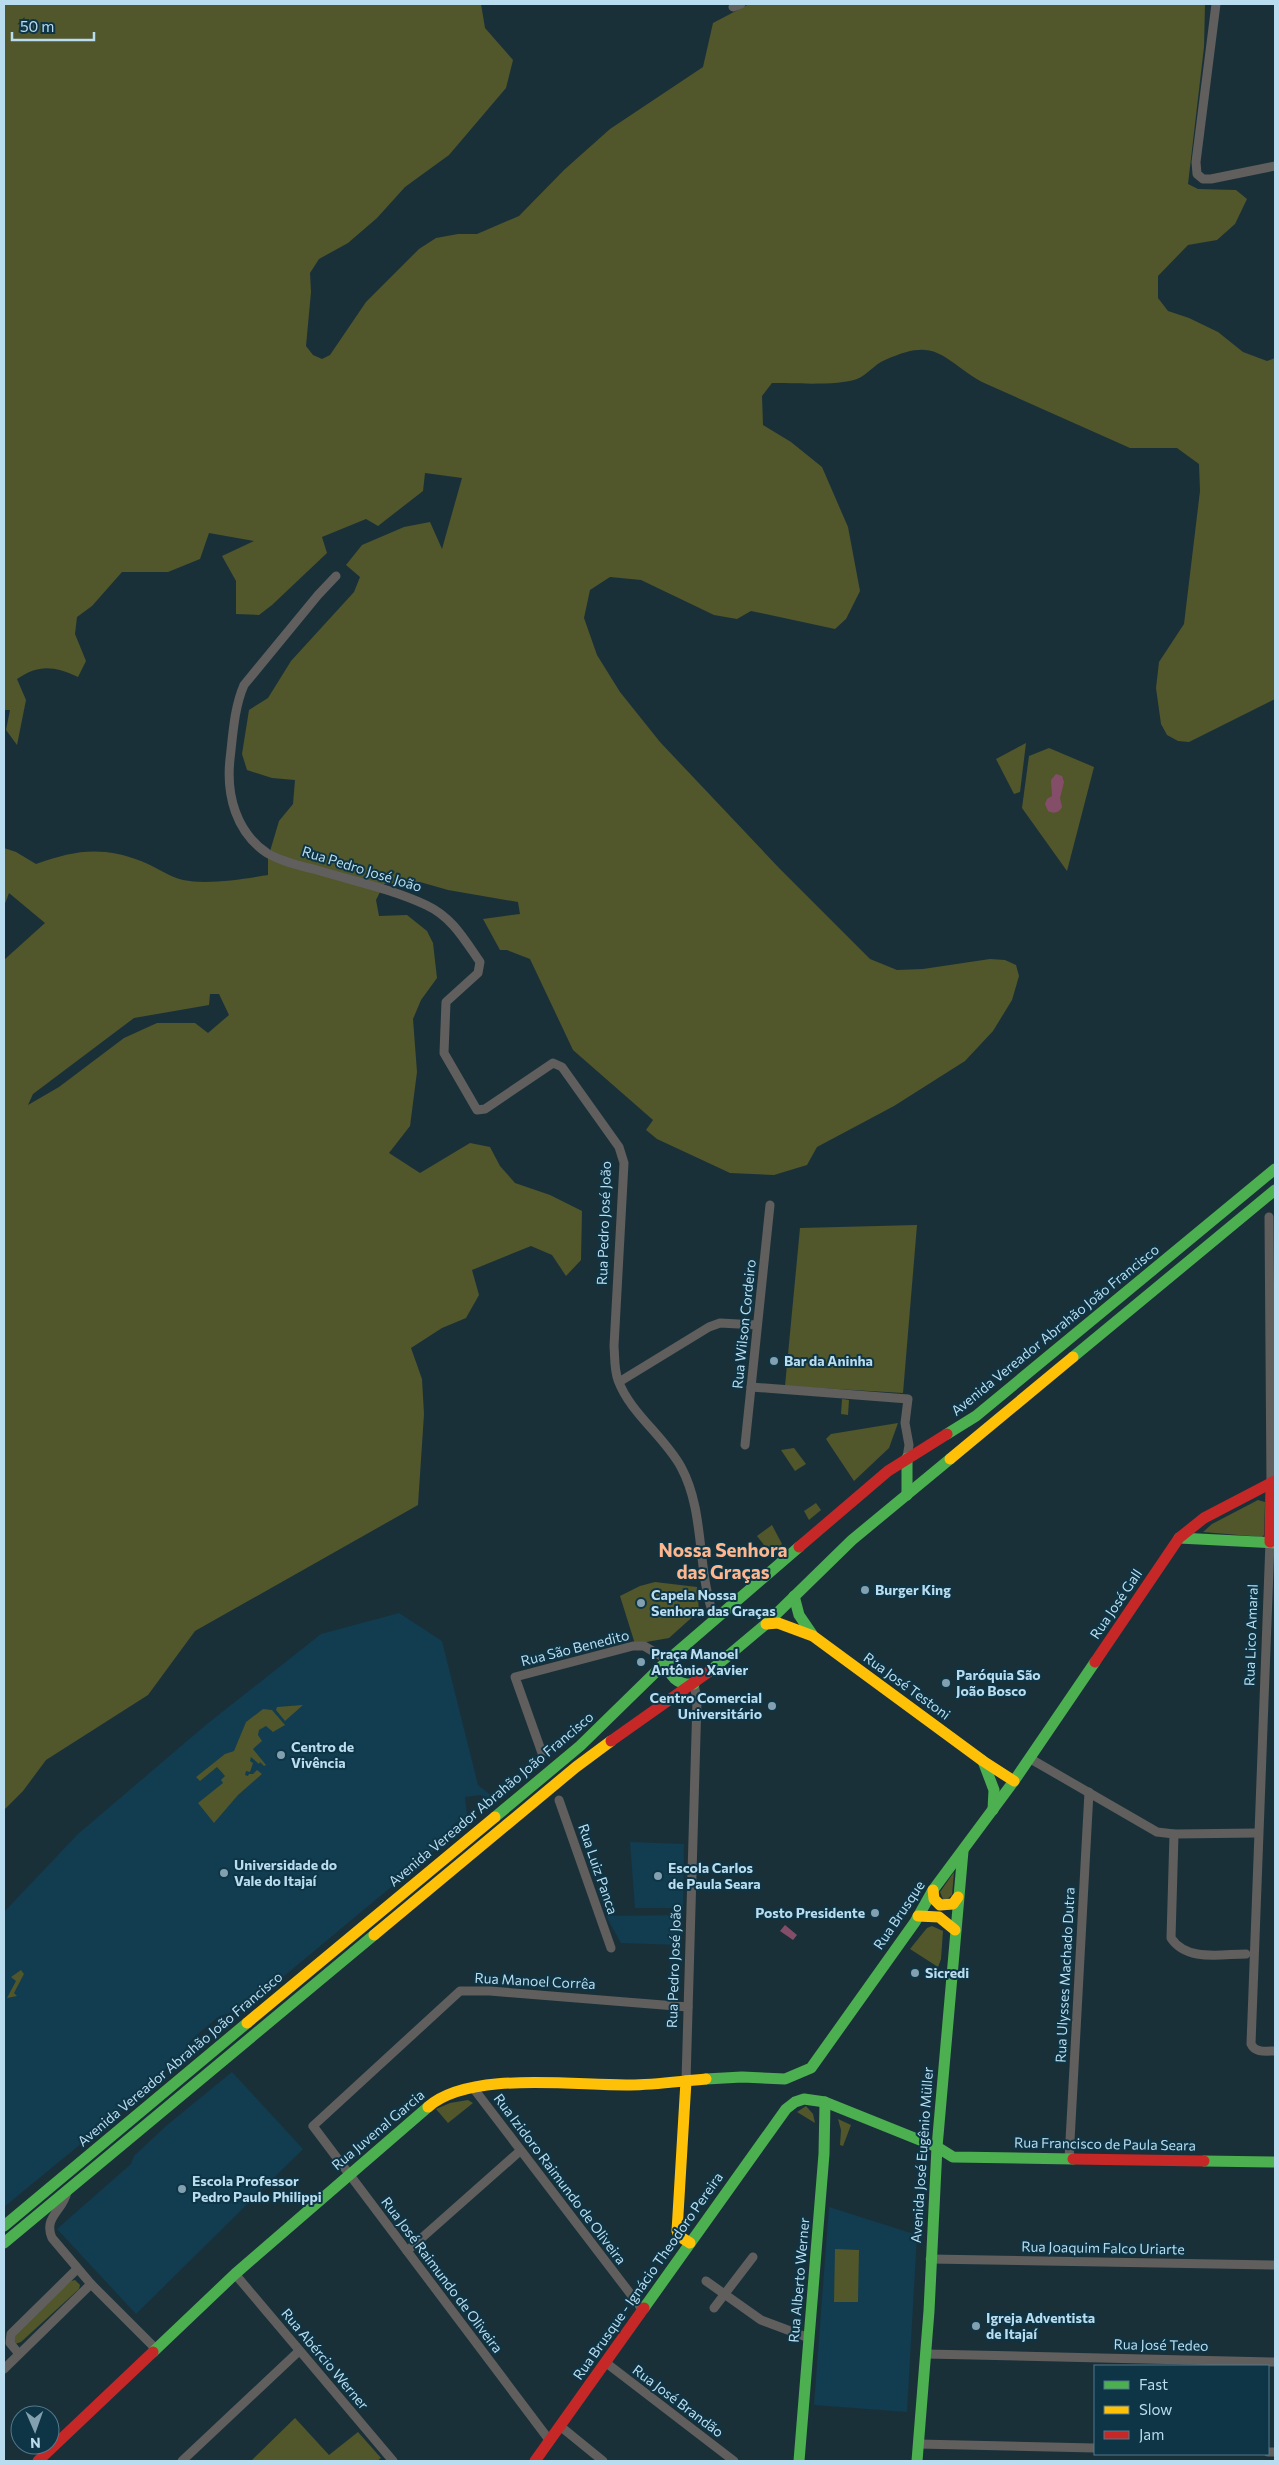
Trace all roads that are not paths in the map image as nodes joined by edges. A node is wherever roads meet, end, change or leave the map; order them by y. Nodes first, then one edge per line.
1 (1216, 4) edge
2 (1275, 166) edge
3 (336, 576) dead end
4 (1275, 1169) edge
5 (1275, 1190) edge
6 (770, 1205) dead end
7 (1269, 1217) dead end
8 (757, 1325) junction
9 (619, 1382) junction
10 (751, 1387) junction
11 (745, 1445) dead end
12 (907, 1458) junction
13 (1273, 1482) edge
14 (907, 1495) junction
15 (1273, 1522) edge
16 (1179, 1538) junction
17 (1273, 1542) edge
18 (794, 1596) junction
19 (715, 1619) junction
20 (766, 1624) junction
21 (813, 1636) junction
22 (668, 1660) junction
23 (694, 1684) junction
24 (542, 1753) dead end
25 (1029, 1758) junction
26 (983, 1761) junction
27 (1014, 1781) junction
28 (1089, 1792) junction
29 (559, 1800) dead end
30 (993, 1810) junction
31 (1258, 1833) junction
32 (1174, 1834) junction
33 (963, 1851) junction
34 (933, 1890) junction
35 (958, 1897) junction
36 (918, 1916) junction
37 (955, 1930) junction
38 (611, 1948) dead end
39 (1246, 1954) dead end
40 (688, 2006) junction
41 (1275, 2051) edge
42 (811, 2068) joint
43 (686, 2081) junction
44 (474, 2089) junction
45 (825, 2102) junction
46 (786, 2109) joint
47 (313, 2126) joint
48 (937, 2147) junction
49 (520, 2151) junction
50 (1069, 2159) junction
51 (1275, 2162) edge
52 (349, 2174) junction
53 (68, 2189) junction
54 (4, 2226) edge
55 (4, 2243) edge
56 (690, 2243) junction
57 (407, 2251) junction
58 (753, 2257) dead end
59 (930, 2259) junction
60 (1275, 2265) edge
61 (77, 2269) junction
62 (235, 2274) junction
63 (706, 2281) dead end
64 (91, 2284) junction
65 (724, 2294) junction
66 (714, 2308) dead end
67 (642, 2310) junction
68 (810, 2338) junction
69 (156, 2349) junction
70 (299, 2351) junction
71 (19, 2354) junction
72 (926, 2354) junction
73 (605, 2362) junction
74 (1275, 2362) edge
75 (4, 2368) edge
76 (560, 2426) junction
77 (550, 2440) junction
78 (918, 2444) junction
79 (1094, 2448) edge
80 (38, 2461) edge
81 (182, 2461) edge
82 (393, 2461) edge
83 (535, 2461) edge
84 (603, 2461) edge
85 (734, 2461) edge
86 (799, 2461) edge
87 (917, 2461) edge

1 - 2 street
3 - 9 street, Rua Pedro José João
4 - 12 main road, Avenida Vereador Abrahão João Francisco
5 - 14 main road, Avenida Vereador Abrahão João Francisco
6 - 8 street, Rua Wilson Cordeiro
7 - 13 street, Rua Lico Amaral
8 - 9 street
8 - 10 street, Rua Wilson Cordeiro
9 - 19 street, Rua Pedro José João
10 - 11 street, Rua Wilson Cordeiro
10 - 12 street
12 - 14 main road
12 - 19 main road, Avenida Vereador Abrahão João Francisco
13 - 15 main road, Rua Lico Amaral
13 - 16 main road, Rua José Gall
14 - 18 main road, Avenida Vereador Abrahão João Francisco
15 - 17 main road, Rua Lico Amaral
16 - 17 main road
16 - 25 main road, Rua José Gall
17 - 31 street, Rua Lico Amaral
18 - 20 main road, Avenida Vereador Abrahão João Francisco
18 - 21 main road, Rua José Testoni
19 - 22 main road, Avenida Vereador Abrahão João Francisco
20 - 21 main road, Rua José Testoni
20 - 23 main road, Avenida Vereador Abrahão João Francisco
21 - 26 main road, Rua José Testoni
22 - 23 main road
22 - 24 street, Rua São Benedito
22 - 54 main road, Avenida Vereador Abrahão João Francisco
23 - 40 street, Rua Pedro José João
23 - 53 main road, Avenida Vereador Abrahão João Francisco
25 - 27 main road, Rua José Gall
25 - 28 street
26 - 27 main road, Rua José Testoni
26 - 30 main road
27 - 30 main road, Rua Brusque
28 - 32 street
28 - 50 street, Rua Ulysses Machado Dutra
29 - 38 street, Rua Luiz Panca
30 - 33 main road, Rua Brusque
31 - 32 street
31 - 41 street, Rua Lico Amaral
32 - 39 street
33 - 34 main road, Rua Brusque
33 - 35 main road, Avenida José Eugênio Müller
34 - 35 main road
34 - 36 main road, Rua Brusque
35 - 37 main road, Avenida José Eugênio Müller
36 - 37 main road
36 - 42 main road, Rua Brusque
37 - 48 main road, Avenida José Eugênio Müller
40 - 43 street, Rua Pedro José João
40 - 47 street, Rua Manoel Corrêa
42 - 43 main road, Rua Juvenal Garcia
43 - 44 main road, Rua Juvenal Garcia
43 - 56 main road, Rua Pedro José João
44 - 49 street, Rua Izidoro Raimundo de Oliveira
44 - 52 main road, Rua Juvenal Garcia
45 - 46 main road, Rua Francisco de Paula Seara
45 - 48 main road, Rua Francisco de Paula Seara
45 - 68 main road, Rua Alberto Werner
46 - 56 main road, Rua Brusque - Ignácio Theodoro Pereira
47 - 52 street, Rua José Raimundo de Oliveira
48 - 50 main road, Rua Francisco de Paula Seara
48 - 59 main road, Avenida José Eugênio Müller
49 - 57 street
49 - 67 street, Rua Izidoro Raimundo de Oliveira
50 - 51 main road, Rua Francisco de Paula Seara
52 - 57 street, Rua José Raimundo de Oliveira
52 - 62 main road, Rua Juvenal Garcia
53 - 55 main road, Avenida Vereador Abrahão João Francisco
53 - 61 street
56 - 67 main road, Rua Brusque - Ignácio Theodoro Pereira
57 - 77 street, Rua José Raimundo de Oliveira
58 - 65 street
59 - 60 street, Rua Joaquim Falco Uriarte
59 - 72 main road, Avenida José Eugênio Müller
61 - 64 street
61 - 71 street
62 - 69 main road, Rua Juvenal Garcia
62 - 70 street, Rua Abércio Werner
63 - 65 street
64 - 69 street
64 - 71 street
65 - 66 street
65 - 68 street
67 - 73 main road, Rua Brusque - Ignácio Theodoro Pereira
68 - 86 main road, Rua Alberto Werner
69 - 80 main road, Rua Juvenal Garcia
70 - 81 street
70 - 82 street, Rua Abércio Werner
71 - 75 street
72 - 74 street, Rua José Tedeo
72 - 78 main road, Avenida José Eugênio Müller
73 - 76 main road, Rua Brusque - Ignácio Theodoro Pereira
73 - 85 street, Rua José Brandão
76 - 77 main road, Rua Brusque - Ignácio Theodoro Pereira
76 - 84 street
77 - 83 main road, Rua Brusque - Ignácio Theodoro Pereira
78 - 79 street
78 - 87 main road, Avenida José Eugênio Müller

